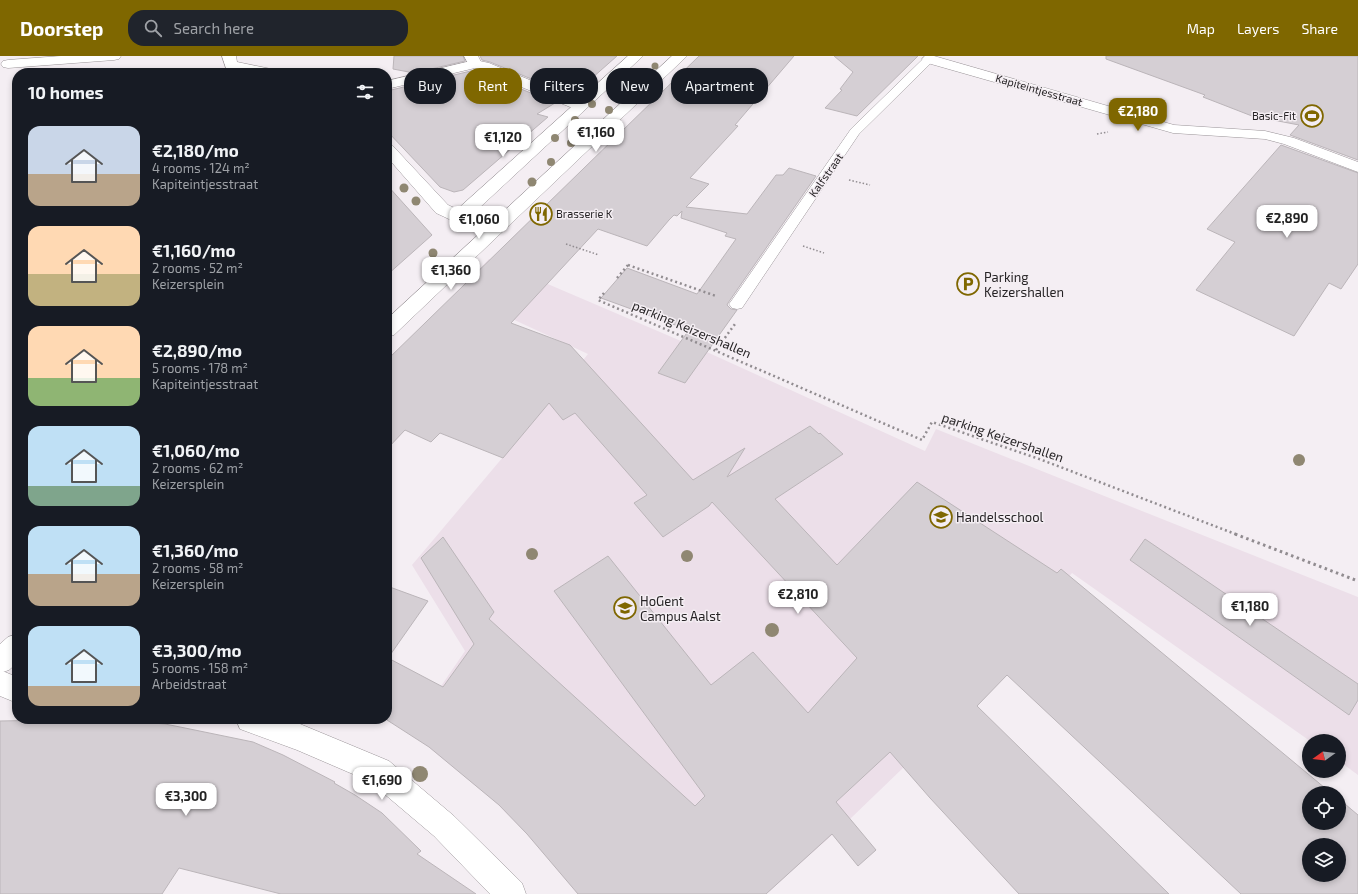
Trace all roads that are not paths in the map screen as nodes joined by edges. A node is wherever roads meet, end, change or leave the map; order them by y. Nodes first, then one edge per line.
1 (114, 56) edge
2 (229, 56) edge
3 (636, 56) edge
4 (680, 56) edge
5 (929, 59) joint
6 (12, 60) edge
7 (473, 60) edge
8 (246, 68) edge
9 (0, 75) edge
10 (392, 84) edge
11 (580, 106) junction
12 (392, 154) edge
13 (1358, 167) edge
14 (472, 222) junction
15 (494, 229) junction
16 (738, 304) road end
17 (392, 325) edge
18 (12, 650) edge
19 (0, 661) edge
20 (0, 683) edge
21 (12, 688) edge
22 (264, 724) edge
23 (511, 894) edge

1 - 6 street
2 - 8 street
3 - 11 street
4 - 15 street
5 - 13 street, Kapiteintjesstraat
5 - 16 lane, Kalfstraat
6 - 9 street
7 - 10 street
7 - 11 street
11 - 14 street
12 - 14 street
14 - 15 street
15 - 17 street
18 - 19 street
20 - 21 street
22 - 23 street

